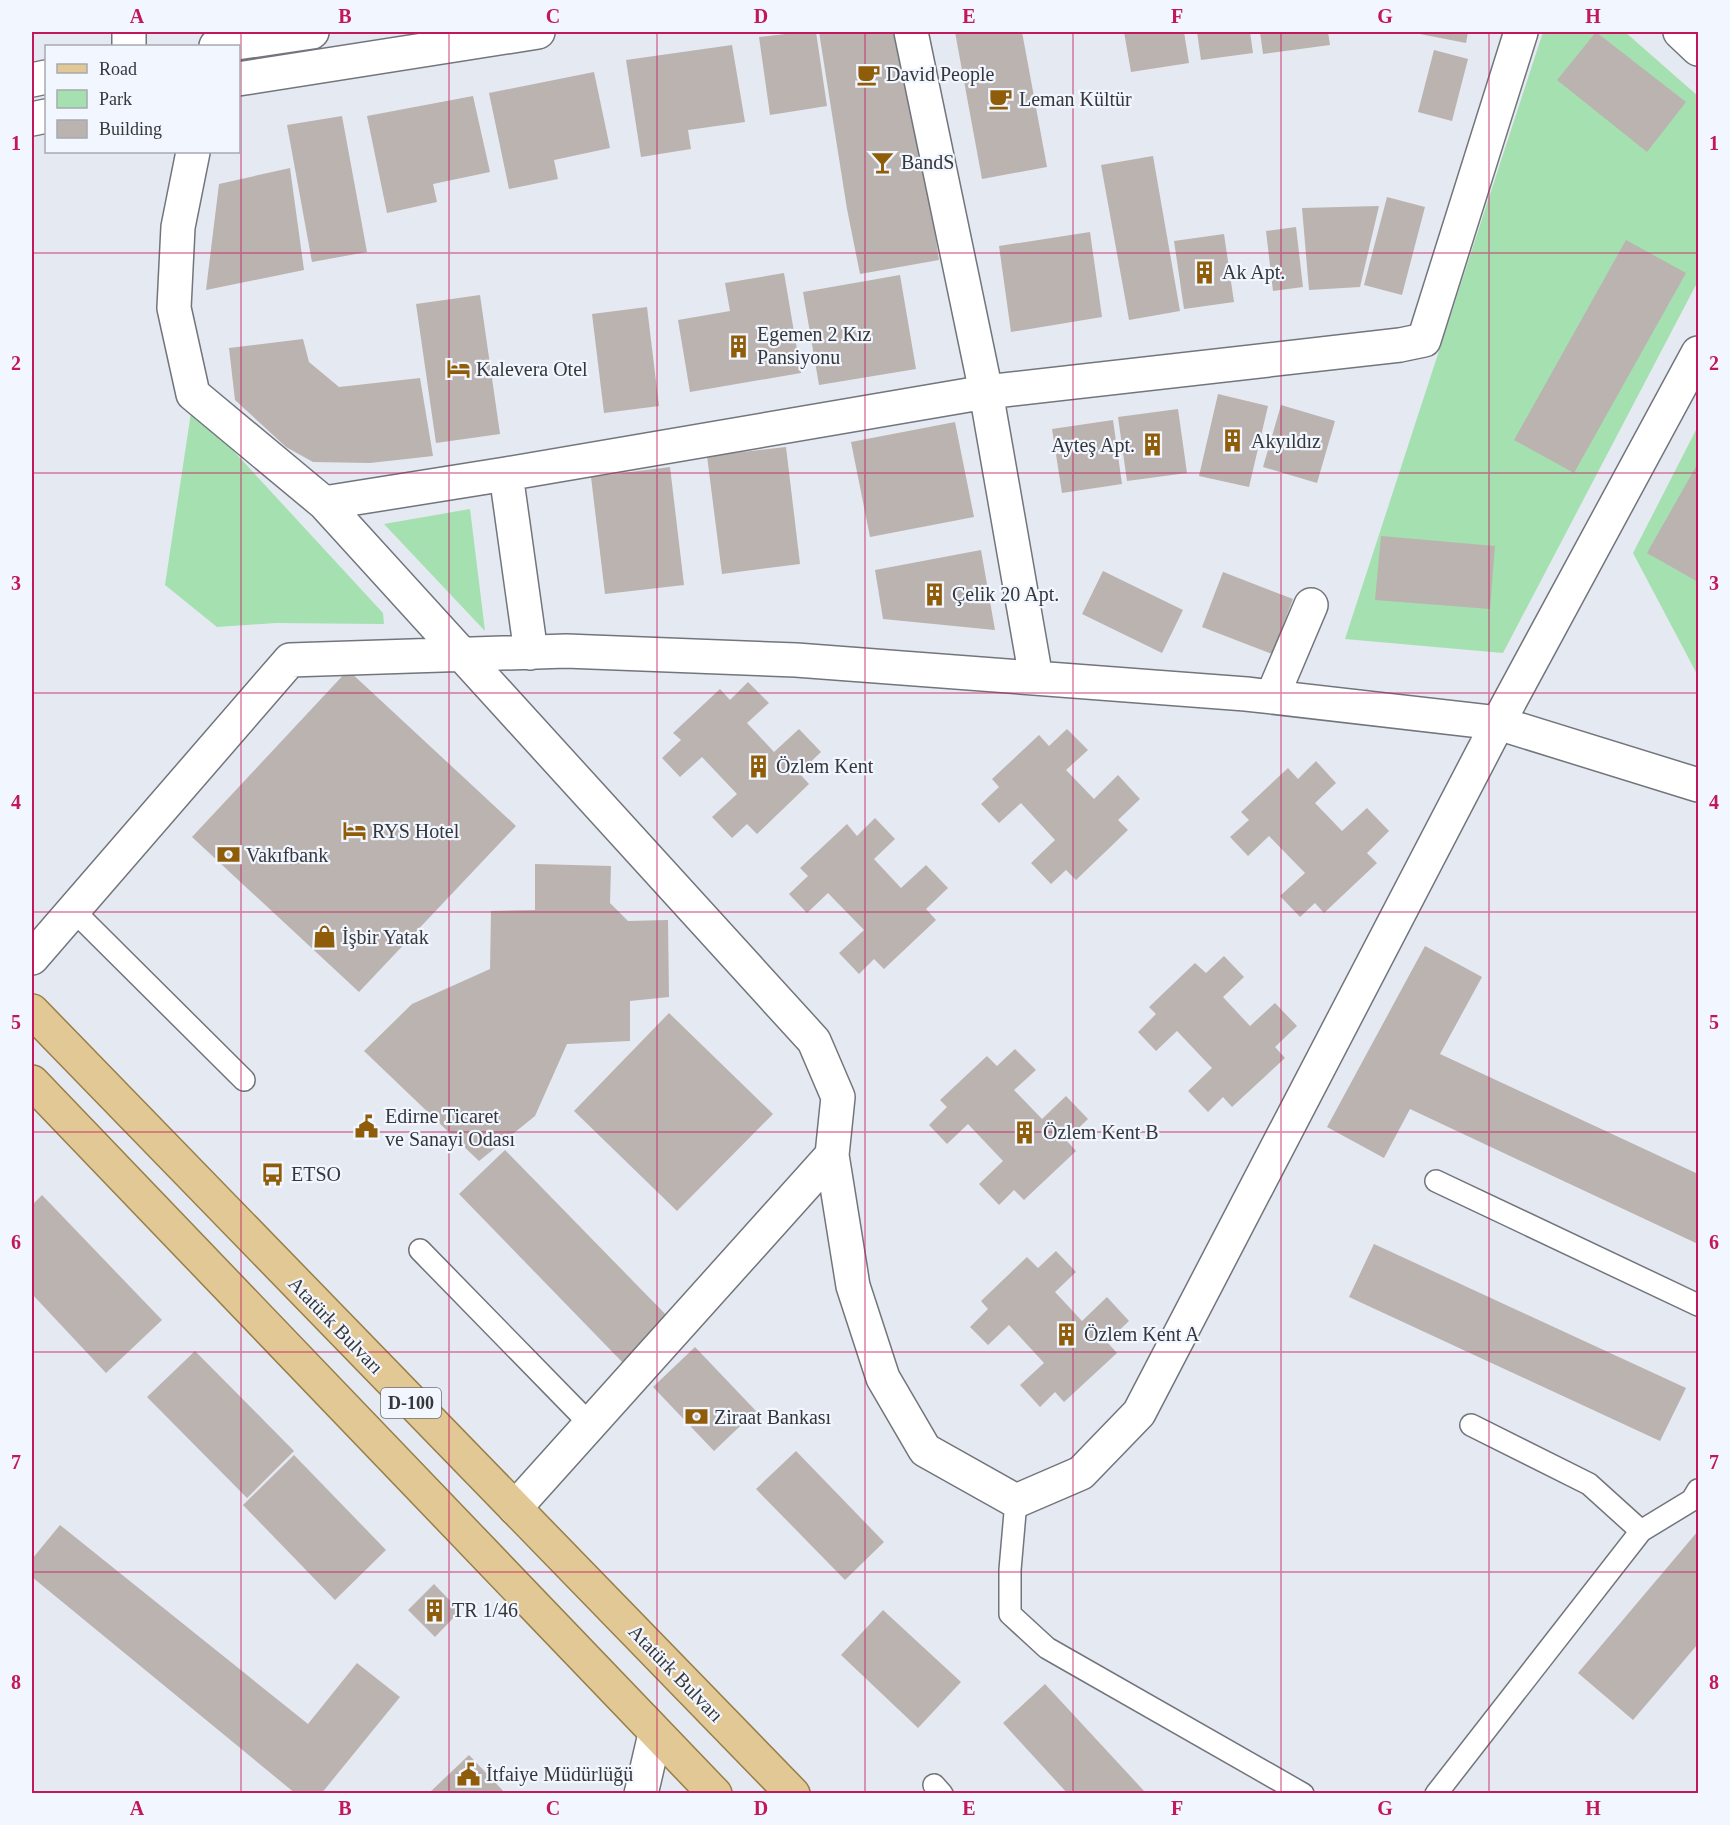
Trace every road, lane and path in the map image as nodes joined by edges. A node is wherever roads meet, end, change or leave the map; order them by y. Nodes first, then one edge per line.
1 (312, 32) edge
2 (538, 32) edge
3 (911, 32) edge
4 (1521, 32) edge
5 (1680, 32) edge
6 (223, 45) edge
7 (1698, 49) edge
8 (240, 79) edge
9 (193, 153) edge
10 (1698, 353) edge
11 (986, 392) junction
12 (506, 474) junction
13 (324, 503) junction
14 (1311, 605) dead end
15 (462, 653) junction
16 (531, 653) junction
17 (1036, 678) junction
18 (1272, 697) junction
19 (1498, 723) junction
20 (1698, 785) edge
21 (73, 910) junction
22 (32, 958) edge
23 (32, 1011) edge
24 (244, 1080) dead end
25 (32, 1082) edge
26 (832, 1155) junction
27 (1436, 1181) dead end
28 (420, 1250) dead end
29 (1698, 1305) edge
30 (590, 1424) junction
31 (1471, 1425) dead end
32 (1698, 1490) edge
33 (1016, 1501) junction
34 (515, 1508) junction
35 (1641, 1531) junction
36 (655, 1734) junction
37 (641, 1794) edge
38 (715, 1794) edge
39 (793, 1794) edge
40 (1303, 1794) edge
41 (1436, 1794) edge

1 - 6 street
2 - 8 street
3 - 11 street
4 - 11 street
5 - 7 street
9 - 13 street
10 - 19 street
11 - 12 street
11 - 17 street
12 - 13 street
12 - 16 street
13 - 15 street
14 - 18 street
15 - 16 street
15 - 21 street
15 - 26 street
16 - 17 street
17 - 18 street
18 - 19 street
19 - 20 street
19 - 33 street
21 - 22 street
21 - 24 lane
23 - 34 main road, Atatürk Bulvarı / D-100
25 - 36 main road, D-100
26 - 30 street
26 - 33 street
27 - 29 lane
28 - 30 lane
30 - 34 street
31 - 35 lane
32 - 35 lane
33 - 40 lane
34 - 39 main road, Atatürk Bulvarı / D-100
35 - 41 lane
36 - 37 street
36 - 38 main road, D-100

